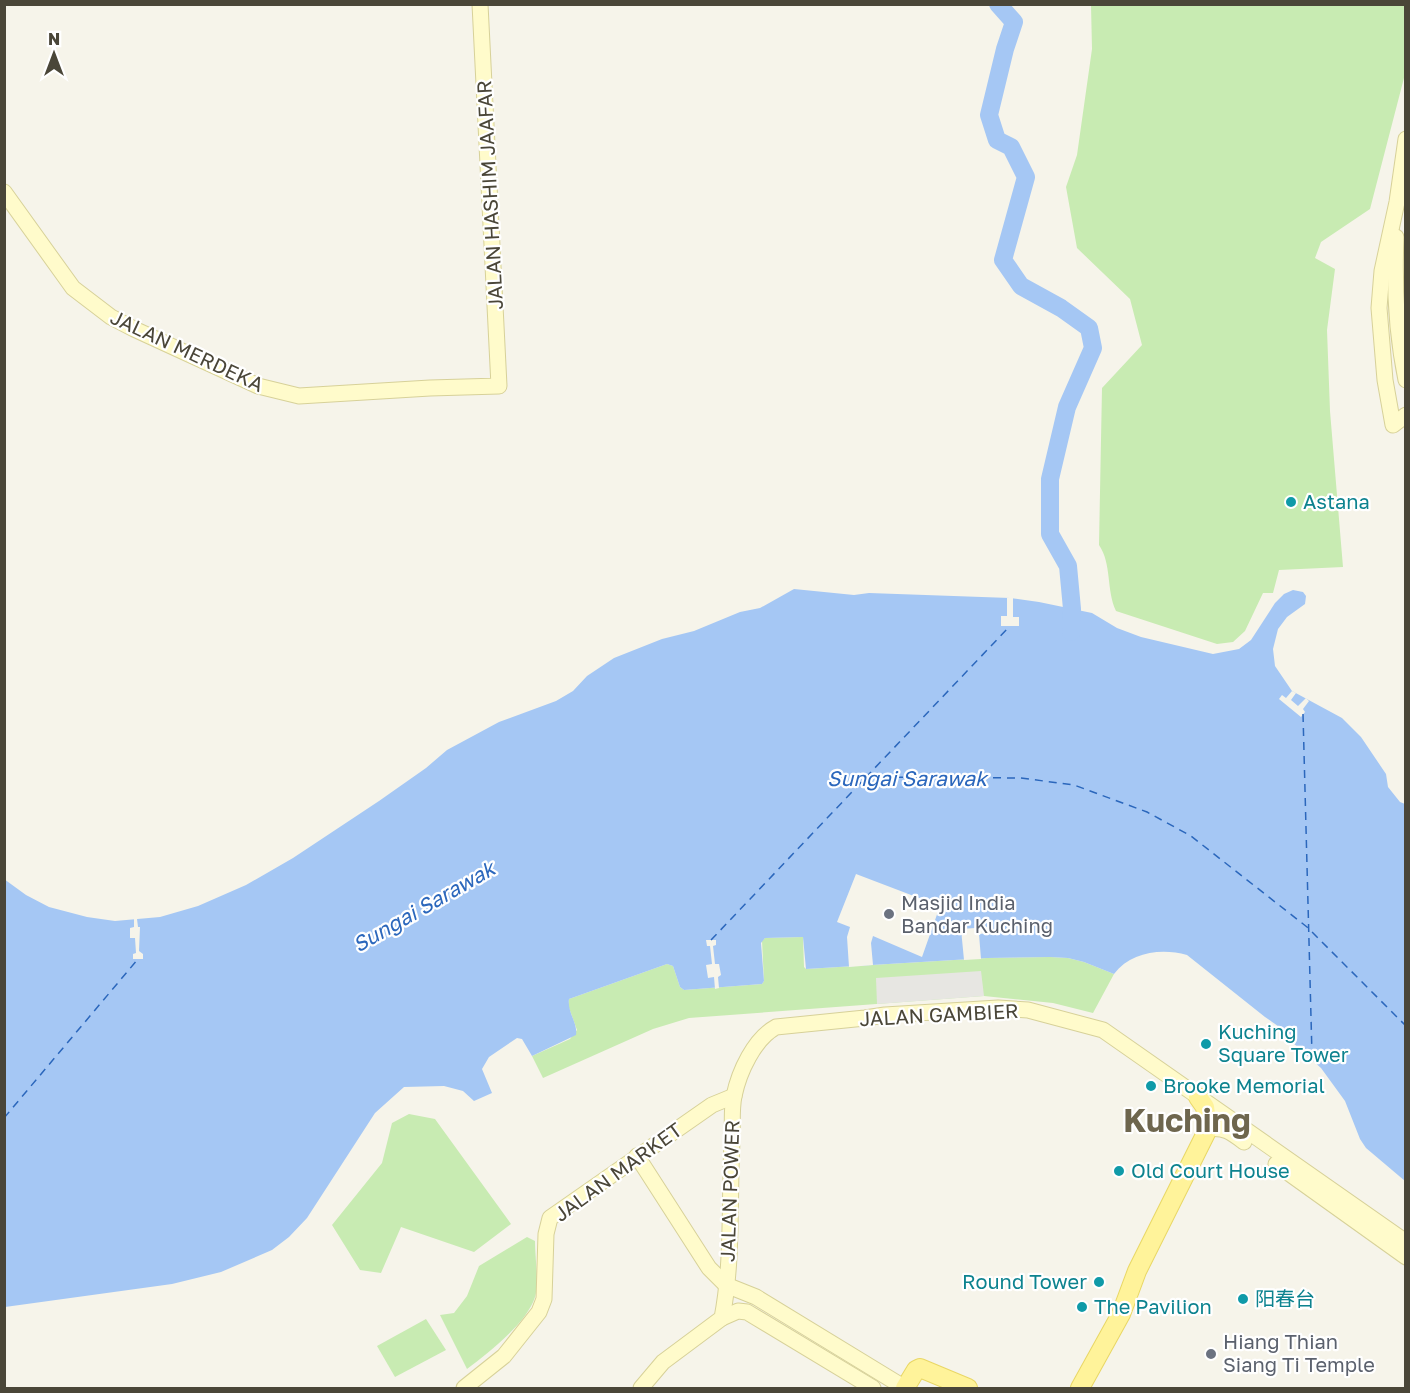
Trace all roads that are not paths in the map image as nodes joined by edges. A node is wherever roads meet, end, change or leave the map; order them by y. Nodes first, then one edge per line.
1 (480, 4) edge
2 (1406, 139) edge
3 (4, 192) edge
4 (1396, 209) junction
5 (1406, 380) edge
6 (499, 386) joint
7 (1399, 420) edge
8 (734, 1096) junction
9 (1198, 1097) junction
10 (712, 1105) junction
11 (733, 1129) junction
12 (1208, 1129) junction
13 (637, 1156) junction
14 (1406, 1242) edge
15 (1406, 1257) edge
16 (728, 1262) junction
17 (709, 1268) junction
18 (726, 1285) junction
19 (722, 1318) junction
20 (464, 1389) edge
21 (641, 1389) edge
22 (873, 1389) edge
23 (905, 1389) edge
24 (968, 1389) edge
25 (1080, 1389) edge

1 - 6 main road, JALAN HASHIM JAAFAR
2 - 4 main road
3 - 6 main road, JALAN MERDEKA
4 - 5 main road
4 - 7 main road
8 - 9 main road, JALAN GAMBIER
8 - 10 main road, JALAN MARKET
8 - 11 main road, JALAN POWER
9 - 12 main road
9 - 14 main road, JALAN GAMBIER
10 - 11 main road
10 - 13 main road, JALAN MARKET
11 - 16 main road, JALAN POWER
12 - 15 main road
12 - 25 main road
13 - 17 main road
13 - 20 main road, JALAN MARKET
16 - 17 main road
16 - 18 main road, JALAN POWER
17 - 18 main road
18 - 19 main road, JALAN POWER
18 - 23 main road
19 - 21 main road
19 - 22 main road
23 - 24 main road

